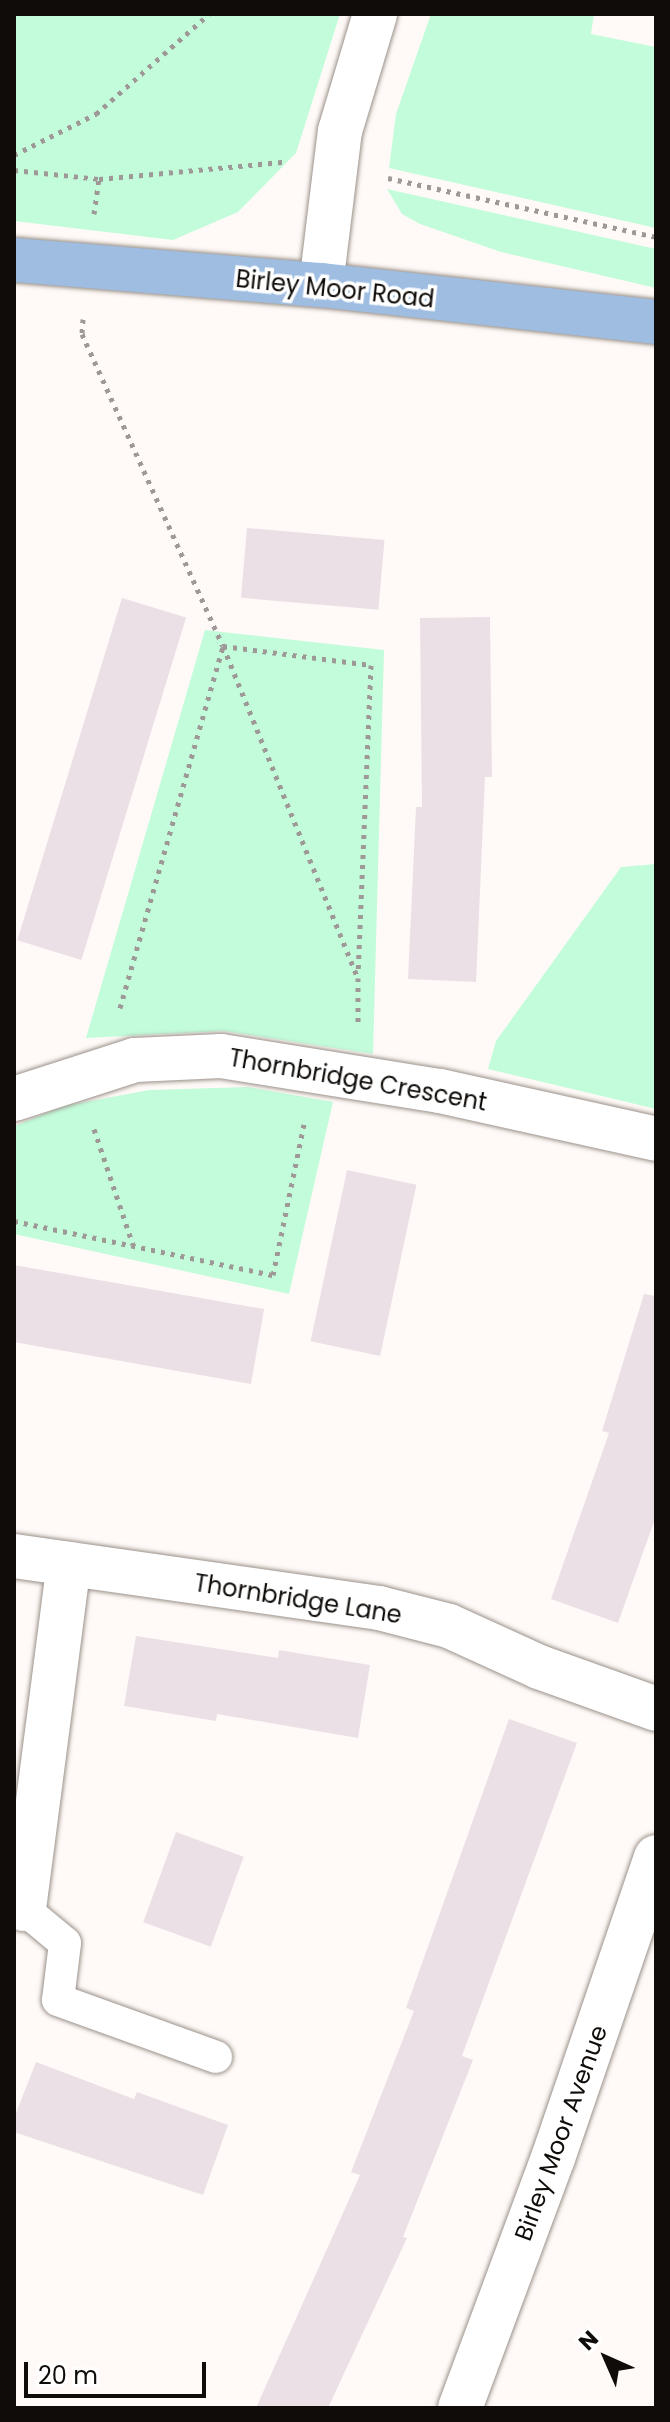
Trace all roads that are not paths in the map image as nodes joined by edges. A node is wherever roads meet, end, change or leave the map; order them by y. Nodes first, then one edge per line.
1 (375, 14) edge
2 (14, 260) edge
3 (321, 285) junction
4 (656, 322) edge
5 (14, 1099) edge
6 (656, 1139) edge
7 (14, 1556) edge
8 (69, 1564) junction
9 (656, 1709) edge
10 (656, 1857) edge
11 (24, 1909) joint
12 (216, 2057) dead end
13 (469, 2405) edge

1 - 3 street
2 - 3 main road, Birley Moor Road
3 - 4 main road, Birley Moor Road
5 - 6 street, Thornbridge Crescent
7 - 8 street, Thornbridge Lane
8 - 9 street, Thornbridge Lane
8 - 11 street
10 - 13 street, Birley Moor Avenue
11 - 12 lane

